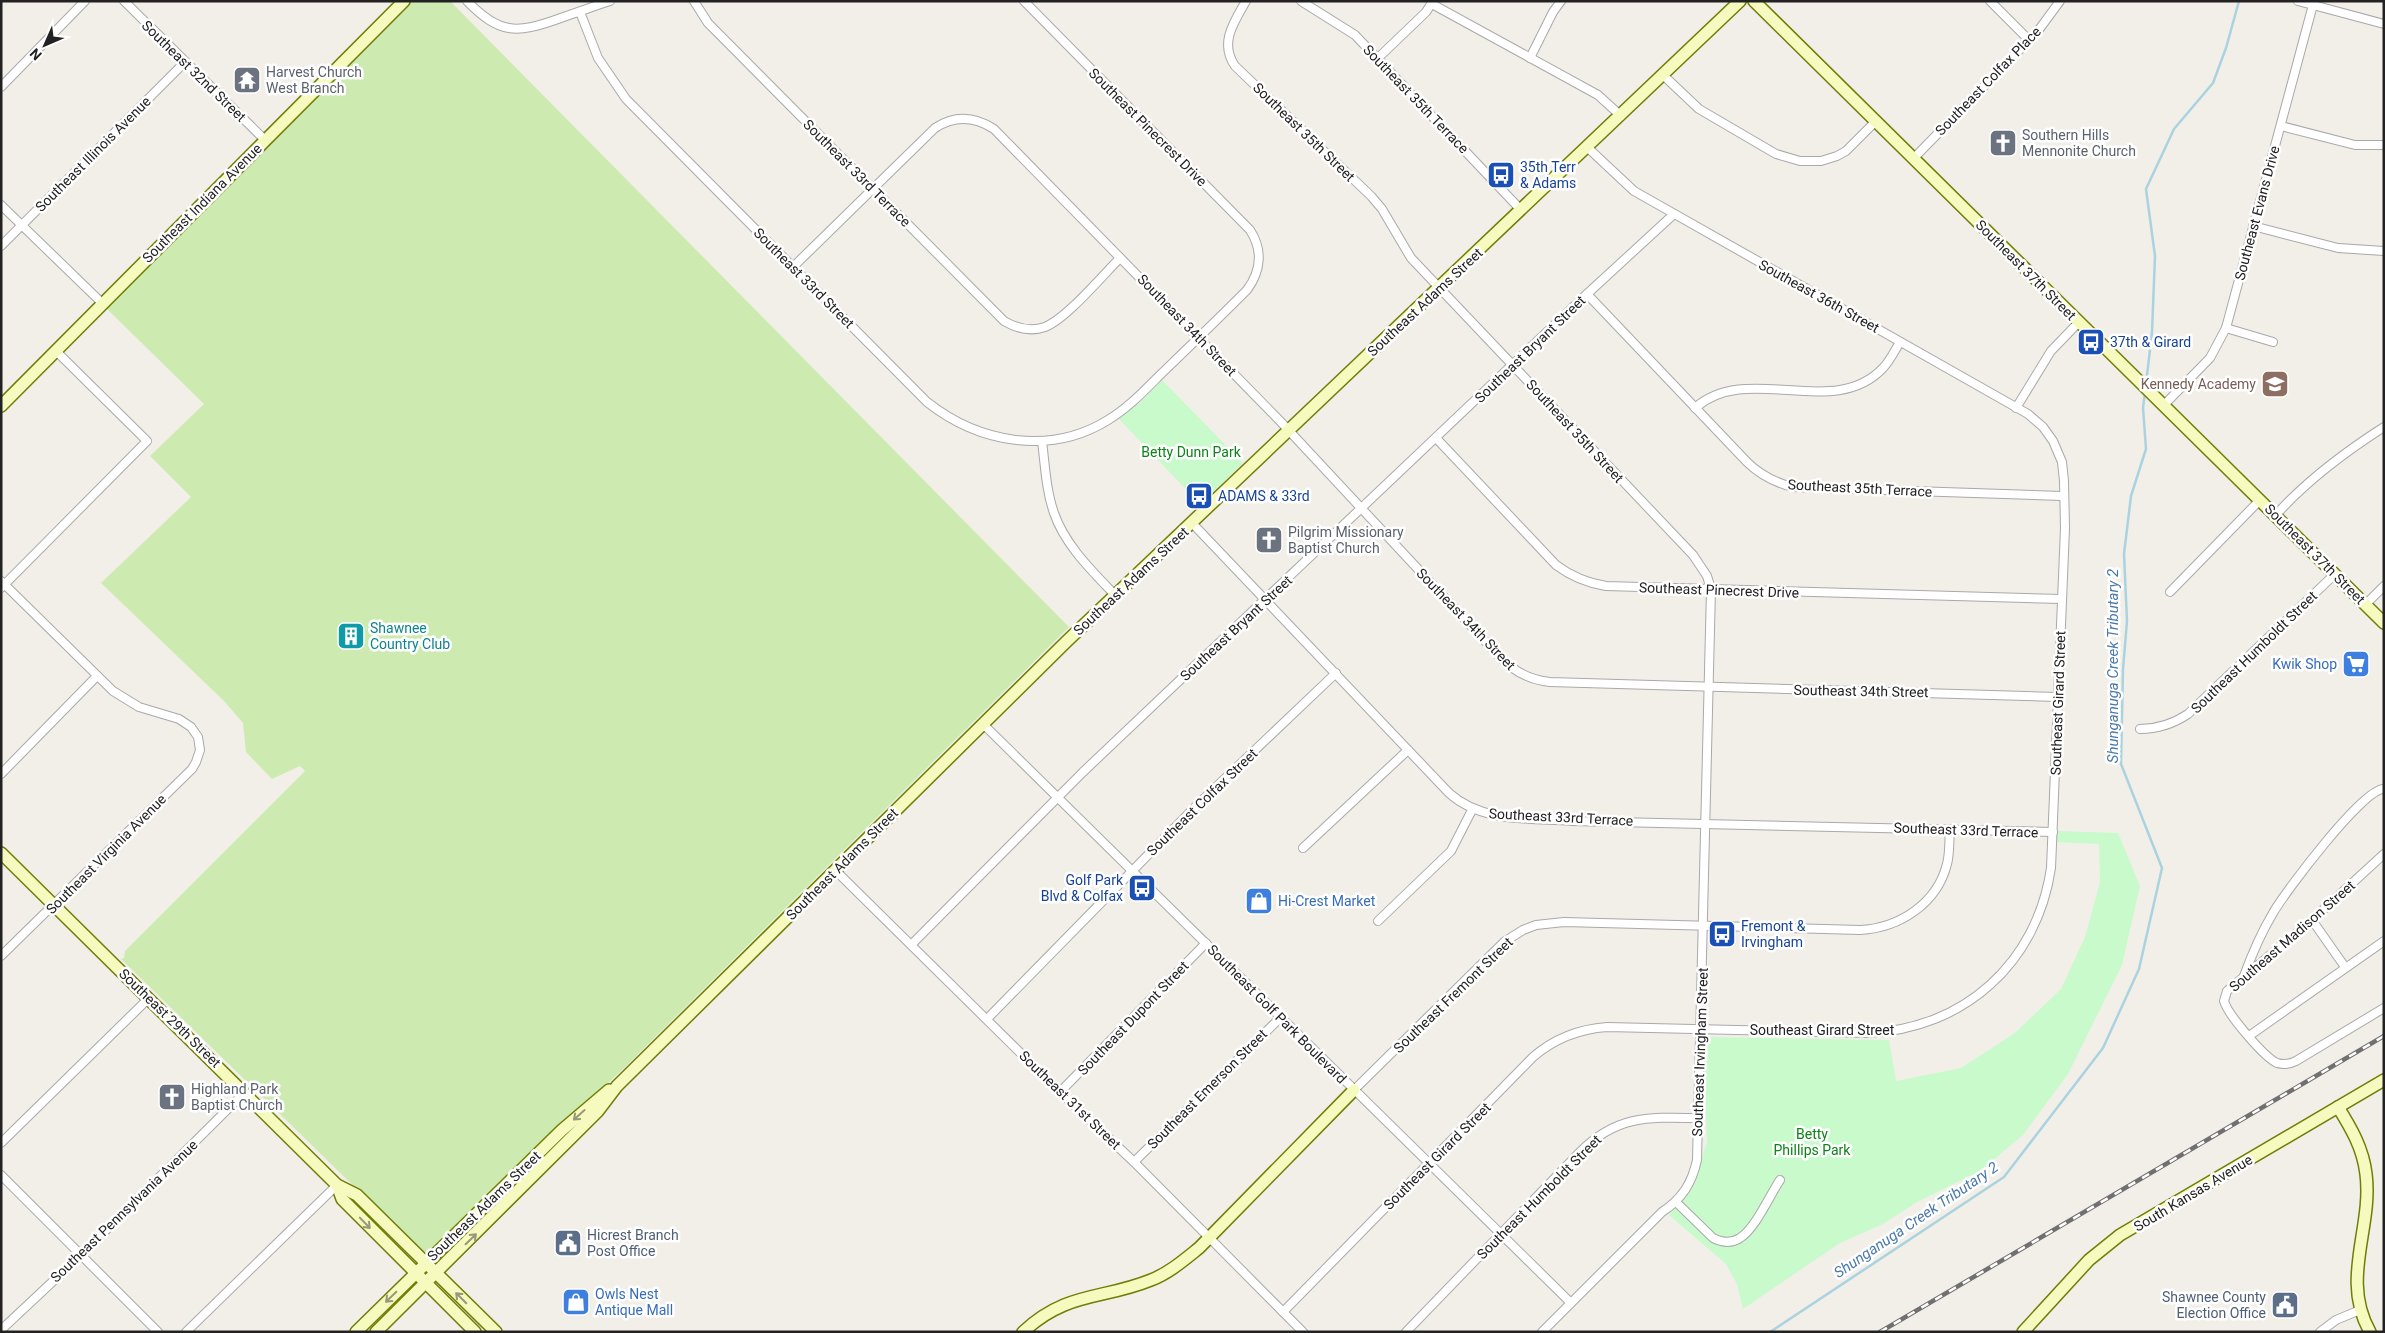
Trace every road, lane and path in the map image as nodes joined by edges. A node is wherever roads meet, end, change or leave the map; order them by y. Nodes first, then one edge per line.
1 (85, 1) edge
2 (124, 1) edge
3 (404, 1) edge
4 (467, 1) edge
5 (610, 1) edge
6 (694, 1) edge
7 (1024, 1) edge
8 (1246, 1) edge
9 (1301, 1) edge
10 (1561, 1) edge
11 (1740, 1) edge
12 (1754, 1) edge
13 (1990, 1) edge
14 (2060, 1) edge
15 (2298, 1) edge
16 (1433, 2) edge
17 (2314, 3) edge
18 (580, 12) junction
19 (2384, 24) edge
20 (2029, 40) junction
21 (1378, 58) junction
22 (1530, 58) junction
23 (185, 62) junction
24 (1663, 76) junction
25 (1, 87) edge
26 (1620, 116) junction
27 (1875, 122) junction
28 (2281, 126) junction
29 (265, 140) junction
30 (2384, 145) edge
31 (1587, 147) junction
32 (1913, 159) junction
33 (872, 189) junction
34 (1, 205) edge
35 (1521, 210) junction
36 (1674, 214) junction
37 (22, 225) junction
38 (2254, 226) junction
39 (1, 246) edge
40 (2384, 251) edge
41 (1120, 258) junction
42 (1259, 259) joint
43 (792, 267) junction
44 (1439, 288) junction
45 (1587, 294) junction
46 (103, 304) junction
47 (2079, 322) junction
48 (2226, 328) junction
49 (1200, 338) junction
50 (1900, 342) junction
51 (2273, 342) dead end
52 (56, 351) junction
53 (1513, 365) junction
54 (2161, 403) junction
55 (1, 406) edge
56 (1695, 408) junction
57 (2016, 408) junction
58 (2384, 427) edge
59 (1288, 431) junction
60 (1436, 438) junction
61 (1042, 441) junction
62 (2054, 441) joint
63 (2062, 496) junction
64 (2260, 500) junction
65 (1362, 510) junction
66 (2275, 516) junction
67 (1192, 523) junction
68 (2335, 574) junction
69 (2, 585) edge
70 (2384, 586) edge
71 (1711, 589) junction
72 (2170, 592) dead end
73 (1115, 595) junction
74 (1266, 599) junction
75 (2062, 599) junction
76 (2366, 604) junction
77 (2384, 623) edge
78 (1336, 673) junction
79 (97, 676) junction
80 (1709, 688) junction
81 (2058, 697) junction
82 (983, 724) junction
83 (2140, 729) dead end
84 (1408, 750) junction
85 (1, 774) edge
86 (2383, 789) edge
87 (1058, 798) junction
88 (1472, 810) junction
89 (1706, 823) junction
90 (1950, 829) junction
91 (2053, 832) junction
92 (1303, 848) dead end
93 (1, 853) edge
94 (2384, 854) edge
95 (835, 870) junction
96 (1132, 871) junction
97 (55, 906) junction
98 (2312, 920) junction
99 (1378, 921) dead end
100 (1704, 926) junction
101 (2384, 942) edge
102 (1206, 943) junction
103 (912, 944) junction
104 (1, 956) edge
105 (2345, 967) junction
106 (2244, 976) junction
107 (149, 998) junction
108 (2384, 1008) edge
109 (1281, 1017) junction
110 (988, 1018) junction
111 (1701, 1029) junction
112 (2250, 1036) junction
113 (2384, 1080) edge
114 (617, 1086) junction
115 (1354, 1090) junction
116 (245, 1092) junction
117 (1060, 1092) junction
118 (2338, 1107) junction
119 (1698, 1118) junction
120 (1, 1143) edge
121 (1134, 1162) junction
122 (1429, 1163) junction
123 (1, 1176) edge
124 (1780, 1180) dead end
125 (337, 1185) junction
126 (1676, 1202) junction
127 (1501, 1234) junction
128 (1208, 1238) junction
129 (81, 1255) junction
130 (426, 1263) junction
131 (415, 1273) junction
132 (436, 1273) junction
133 (426, 1283) junction
134 (1571, 1303) junction
135 (2360, 1310) junction
136 (1283, 1312) junction
137 (1, 1330) edge
138 (158, 1332) edge
139 (186, 1332) edge
140 (356, 1332) edge
141 (376, 1332) edge
142 (475, 1332) edge
143 (496, 1332) edge
144 (1023, 1332) edge
145 (1304, 1332) edge
146 (1406, 1332) edge
147 (1542, 1332) edge
148 (2023, 1332) edge
149 (2320, 1332) edge
150 (2370, 1332) edge

1 - 25 street
2 - 23 street, Southeast 32nd Street
3 - 29 main road, Southeast Indiana Avenue
4 - 18 street
5 - 18 street
6 - 33 street, Southeast 33rd Terrace
7 - 42 street, Southeast Pinecrest Drive
8 - 44 street, Southeast 35th Street
9 - 21 street, Southeast 35th Terrace
10 - 22 street
11 - 24 main road, Southeast Adams Street
12 - 27 main road, Southeast 37th Street
13 - 20 street
14 - 20 street, Southeast Colfax Place
15 - 17 street
16 - 21 street
16 - 22 street
17 - 19 street
17 - 28 street, Southeast Evans Drive
18 - 43 street, Southeast 33rd Street
20 - 32 street, Southeast Colfax Place
21 - 35 street, Southeast 35th Terrace
22 - 26 street
23 - 29 street, Southeast 32nd Street
23 - 37 street, Southeast Illinois Avenue
24 - 26 main road, Southeast Adams Street
24 - 27 street
26 - 31 main road, Southeast Adams Street
27 - 32 main road, Southeast 37th Street
28 - 30 street
28 - 38 street, Southeast Evans Drive
29 - 46 main road, Southeast Indiana Avenue
31 - 35 main road, Southeast Adams Street
31 - 36 street, Southeast 36th Street
32 - 47 main road, Southeast 37th Street
33 - 41 street, Southeast 34th Street
33 - 41 street, Southeast 33rd Terrace
33 - 43 street
34 - 37 street
35 - 44 main road, Southeast Adams Street
36 - 45 street, Southeast Bryant Street
36 - 50 street, Southeast 36th Street
37 - 39 street, Southeast Illinois Avenue
37 - 46 street
38 - 40 street
38 - 48 street, Southeast Evans Drive
41 - 49 street, Southeast 34th Street
42 - 49 street, Southeast 33rd Street
43 - 61 street, Southeast 33rd Street
44 - 53 street, Southeast 35th Street
44 - 59 main road, Southeast Adams Street
45 - 53 street, Southeast Bryant Street
45 - 56 street, Southeast 35th Terrace
46 - 52 main road, Southeast Indiana Avenue
47 - 54 main road, Southeast 37th Street
47 - 57 street
48 - 51 street
48 - 54 street, Southeast Evans Drive
49 - 59 street, Southeast 34th Street
49 - 61 street, Southeast 33rd Street
50 - 56 street
50 - 57 street, Southeast 36th Street
52 - 55 main road, Southeast Indiana Avenue
52 - 69 street
53 - 60 street, Southeast Bryant Street
53 - 71 street, Southeast 35th Street
54 - 64 main road, Southeast 37th Street
56 - 63 street, Southeast 35th Terrace
57 - 62 street, Southeast 36th Street
58 - 66 street
59 - 65 street, Southeast 34th Street
59 - 67 main road, Southeast Adams Street
60 - 65 street, Southeast Bryant Street
60 - 71 street, Southeast Pinecrest Drive
61 - 73 street
62 - 63 street, Southeast Girard Street
63 - 75 street, Southeast Girard Street
64 - 66 main road, Southeast 37th Street
64 - 72 street
65 - 74 street, Southeast Bryant Street
65 - 80 street, Southeast 34th Street
66 - 68 main road, Southeast 37th Street
67 - 73 main road, Southeast Adams Street
67 - 74 street, Southeast 33rd Terrace
68 - 76 main road, Southeast 37th Street
68 - 83 street, Southeast Humboldt Street
69 - 79 street
70 - 76 street
71 - 75 street, Southeast Pinecrest Drive
71 - 80 street, Southeast Irvingham Street
73 - 82 main road, Southeast Adams Street
74 - 78 street, Southeast 33rd Terrace
74 - 87 street, Southeast Bryant Street
75 - 81 street, Southeast Girard Street
76 - 77 main road, Southeast 37th Street
78 - 84 street, Southeast 33rd Terrace
78 - 96 street, Southeast Colfax Street
79 - 85 street
79 - 97 street, Southeast Virginia Avenue
80 - 81 street, Southeast 34th Street
80 - 89 street, Southeast Irvingham Street
81 - 91 street, Southeast Girard Street
82 - 87 street, Southeast Golf Park Boulevard
82 - 95 main road, Southeast Adams Street
84 - 88 street, Southeast 33rd Terrace
84 - 92 street
86 - 106 street
87 - 96 street, Southeast Golf Park Boulevard
87 - 103 street, Southeast Bryant Street
88 - 89 street, Southeast 33rd Terrace
88 - 99 street
89 - 90 street, Southeast 33rd Terrace
89 - 100 street, Southeast Irvingham Street
90 - 91 street, Southeast 33rd Terrace
90 - 100 street, Southeast Fremont Street
91 - 111 street, Southeast Girard Street
93 - 97 main road, Southeast 29th Street
94 - 98 street, Southeast Madison Street
95 - 103 street, Southeast 31st Street
95 - 114 main road, Southeast Adams Street
96 - 102 street, Southeast Golf Park Boulevard
96 - 110 street, Southeast Colfax Street
97 - 104 street, Southeast Virginia Avenue
97 - 107 main road, Southeast 29th Street
98 - 105 street
98 - 106 street, Southeast Madison Street
100 - 111 street, Southeast Irvingham Street
100 - 115 street, Southeast Fremont Street
101 - 105 street
102 - 109 street, Southeast Golf Park Boulevard
102 - 117 street, Southeast Dupont Street
103 - 110 street, Southeast 31st Street
105 - 112 street
106 - 112 street, Southeast Madison Street
107 - 116 main road, Southeast 29th Street
107 - 120 street
108 - 112 street, Southeast Madison Street
109 - 115 street, Southeast Golf Park Boulevard
109 - 121 street, Southeast Emerson Street
110 - 117 street, Southeast 31st Street
111 - 119 street, Southeast Irvingham Street
111 - 122 street, Southeast Girard Street
113 - 118 main road, South Kansas Avenue
114 -> 130 main road, Southeast Adams Street
132 -> 114 main road, Southeast Adams Street
115 - 122 street, Southeast Golf Park Boulevard
115 - 128 main road, Southeast Fremont Street
116 - 125 main road, Southeast 29th Street
116 - 129 street, Southeast Pennsylvania Avenue
117 - 121 street, Southeast 31st Street
118 - 135 main road
118 - 148 main road, South Kansas Avenue
119 - 126 street, Southeast Irvingham Street
119 - 127 street, Southeast Humboldt Street
121 - 128 street, Southeast 31st Street
122 - 127 street, Southeast Golf Park Boulevard
122 - 136 street, Southeast Girard Street
123 - 129 street
124 - 126 street
125 - 130 main road, Southeast 29th Street
125 -> 131 main road, Southeast 29th Street
125 - 139 street
126 - 134 street, Southeast Irvingham Street
127 - 134 street, Southeast Golf Park Boulevard
127 - 146 street, Southeast Humboldt Street
128 - 136 street, Southeast 31st Street
128 - 144 main road, Southeast Fremont Street
129 - 137 street, Southeast Pennsylvania Avenue
129 - 138 street
130 - 131 main road, Southeast Adams Street
130 - 132 main road, Southeast 29th Street
131 - 133 main road, Southeast 29th Street
131 -> 140 main road, Southeast Adams Street
132 - 133 main road, Southeast Adams Street
143 -> 132 main road, Southeast 29th Street
133 - 141 main road, Southeast Adams Street
133 - 142 main road, Southeast 29th Street
134 - 147 street, Southeast Irvingham Street
135 - 149 street
135 - 150 main road
136 - 145 street, Southeast 31st Street

